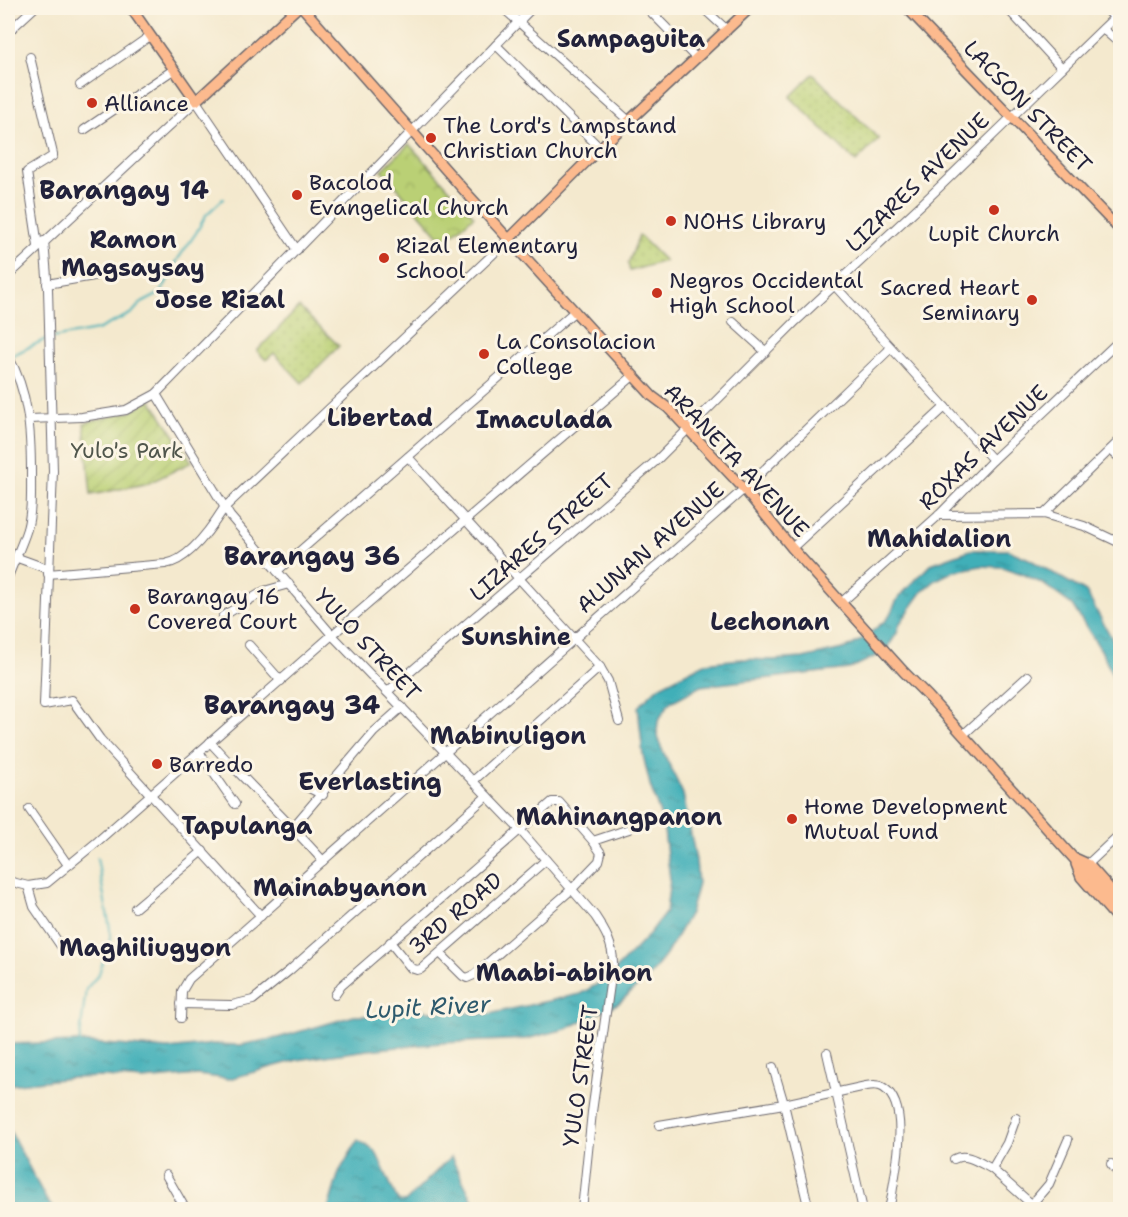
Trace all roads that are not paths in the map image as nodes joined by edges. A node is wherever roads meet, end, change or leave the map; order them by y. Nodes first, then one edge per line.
1 (34, 8) edge
2 (131, 8) edge
3 (297, 8) edge
4 (303, 8) edge
5 (502, 8) edge
6 (532, 8) edge
7 (647, 8) edge
8 (703, 8) edge
9 (750, 8) edge
10 (908, 8) edge
11 (1006, 8) edge
12 (1105, 8) edge
13 (1117, 15) edge
14 (518, 21) junction
15 (1103, 29) junction
16 (727, 30) junction
17 (8, 32) edge
18 (150, 36) junction
19 (1120, 44) edge
20 (496, 45) junction
21 (30, 57) dead end
22 (696, 58) junction
23 (1062, 68) junction
24 (173, 70) junction
25 (80, 85) dead end
26 (196, 100) junction
27 (1011, 117) junction
28 (629, 121) junction
29 (84, 130) dead end
30 (411, 131) junction
31 (600, 148) junction
32 (1120, 230) edge
33 (509, 239) junction
34 (41, 244) junction
35 (297, 250) junction
36 (8, 276) edge
37 (94, 276) dead end
38 (47, 284) junction
39 (835, 286) junction
40 (575, 311) junction
41 (734, 322) dead end
42 (1120, 340) edge
43 (891, 348) junction
44 (765, 352) junction
45 (8, 357) edge
46 (633, 376) junction
47 (156, 394) junction
48 (945, 407) junction
49 (29, 419) junction
50 (51, 420) junction
51 (688, 428) junction
52 (1120, 440) edge
53 (1110, 450) junction
54 (408, 457) junction
55 (1120, 458) edge
56 (993, 460) junction
57 (744, 489) junction
58 (224, 508) junction
59 (1044, 514) junction
60 (939, 515) junction
61 (466, 520) junction
62 (1120, 543) edge
63 (792, 548) junction
64 (15, 557) junction
65 (48, 571) junction
66 (277, 571) junction
67 (8, 577) edge
68 (520, 579) junction
69 (289, 584) junction
70 (842, 603) junction
71 (223, 616) dead end
72 (332, 635) junction
73 (574, 638) junction
74 (249, 645) dead end
75 (600, 668) junction
76 (1028, 676) dead end
77 (281, 681) junction
78 (387, 692) junction
79 (402, 708) junction
80 (619, 721) dead end
81 (963, 735) junction
82 (210, 742) junction
83 (199, 752) junction
84 (445, 752) junction
85 (473, 781) junction
86 (305, 786) dead end
87 (151, 795) junction
88 (322, 795) junction
89 (487, 796) junction
90 (235, 804) dead end
91 (29, 809) dead end
92 (293, 827) junction
93 (629, 829) dead end
94 (520, 830) junction
95 (1120, 834) edge
96 (593, 841) junction
97 (203, 851) junction
98 (1075, 858) junction
99 (546, 860) junction
100 (323, 861) junction
101 (1088, 864) junction
102 (68, 865) junction
103 (8, 881) edge
104 (28, 886) junction
105 (572, 889) junction
106 (1120, 900) edge
107 (135, 908) dead end
108 (1120, 910) edge
109 (261, 916) junction
110 (1120, 922) edge
111 (390, 942) junction
112 (65, 952) dead end
113 (440, 953) junction
114 (334, 995) dead end
115 (181, 1004) junction
116 (181, 1018) dead end
117 (827, 1053) dead end
118 (773, 1067) dead end
119 (837, 1093) junction
120 (784, 1104) junction
121 (1016, 1118) dead end
122 (659, 1125) dead end
123 (1068, 1140) dead end
124 (954, 1160) dead end
125 (1111, 1164) dead end
126 (992, 1169) junction
127 (166, 1175) dead end
128 (1120, 1175) edge
129 (1033, 1207) edge
130 (186, 1209) edge
131 (582, 1209) edge
132 (809, 1209) edge
133 (863, 1209) edge
134 (888, 1209) edge

1 - 17 street
2 - 18 main road
3 - 26 main road
4 - 30 main road, ARANETA AVENUE
5 - 14 street
6 - 14 street
7 - 22 street
8 - 16 street
9 - 16 main road
10 - 27 main road, LACSON STREET
11 - 23 street
12 - 13 street
13 - 15 street, LIZARES AVENUE
14 - 20 street
14 - 28 street
15 - 19 street
15 - 23 street, LIZARES AVENUE
16 - 22 main road
18 - 24 main road
18 - 25 street
20 - 30 street
20 - 31 street
21 - 34 street
22 - 28 main road
23 - 27 street, LIZARES AVENUE
24 - 26 main road
24 - 29 street
26 - 34 street
26 - 35 street
27 - 32 main road, LACSON STREET
27 - 39 street, LIZARES AVENUE
28 - 31 main road
30 - 33 main road, ARANETA AVENUE
30 - 35 street
31 - 33 main road
33 - 40 main road, ARANETA AVENUE
33 - 58 street
34 - 36 street
34 - 38 street
35 - 47 street
37 - 38 street
38 - 50 street
39 - 43 street
39 - 44 street, LIZARES AVENUE
40 - 46 main road, ARANETA AVENUE
40 - 54 street
41 - 44 street
42 - 56 street, ROXAS AVENUE
43 - 48 street
43 - 57 street, ALUNAN AVENUE
44 - 51 street, LIZARES AVENUE
45 - 49 street
46 - 51 main road, ARANETA AVENUE
46 - 61 street
47 - 50 street
47 - 58 street, YULO STREET
48 - 56 street
48 - 63 street
49 - 50 street
49 - 64 street
50 - 65 street
51 - 57 main road, ARANETA AVENUE
51 - 68 street, LIZARES STREET
52 - 53 street
53 - 55 street
53 - 59 street
54 - 61 street
54 - 66 street
56 - 60 street, ROXAS AVENUE
57 - 63 main road, ARANETA AVENUE
57 - 73 street, ALUNAN AVENUE
58 - 65 street
58 - 66 street, YULO STREET
59 - 60 street
59 - 62 street
60 - 70 street, ROXAS AVENUE
61 - 68 street
61 - 72 street
63 - 70 main road, ARANETA AVENUE
64 - 65 street
64 - 67 street
65 - 87 street
66 - 69 street, YULO STREET
68 - 73 street
68 - 78 street, LIZARES STREET
69 - 71 street
69 - 72 street, YULO STREET
70 - 81 main road, ARANETA AVENUE
72 - 77 street
72 - 78 street, YULO STREET
73 - 75 street
73 - 84 street, ALUNAN AVENUE
74 - 77 street
75 - 80 street
75 - 85 street
76 - 81 street
77 - 82 street
78 - 79 street, YULO STREET
79 - 84 street, YULO STREET
79 - 88 street
81 - 98 main road, ARANETA AVENUE
82 - 83 street
82 - 92 street
83 - 87 street
83 - 90 street
84 - 85 street, YULO STREET
84 - 100 street, ALUNAN AVENUE
85 - 89 street, YULO STREET
86 - 88 street
87 - 97 street
87 - 102 street
88 - 92 street
89 - 94 street, YULO STREET
89 - 115 street
91 - 102 street
92 - 100 street
93 - 96 street
94 - 96 street
94 - 99 street, YULO STREET
94 - 111 street
95 - 101 street
96 - 105 street
97 - 107 street
97 - 109 street
98 - 101 main road
98 - 108 main road, ARANETA AVENUE
98 - 110 main road
99 - 105 street, YULO STREET
99 - 113 street, 3RD ROAD
100 - 109 street, ALUNAN AVENUE
101 - 106 main road
102 - 104 street
103 - 104 street
104 - 112 street
105 - 113 street
105 - 131 street, YULO STREET
109 - 115 street, ALUNAN AVENUE
111 - 113 street, 3RD ROAD
111 - 114 street
115 - 116 street, ALUNAN AVENUE
117 - 119 street
118 - 120 street
119 - 120 street
119 - 133 street
119 - 134 street
120 - 122 street
120 - 132 street
121 - 126 street
123 - 129 street
124 - 126 street
125 - 128 street
126 - 129 street
127 - 130 street

